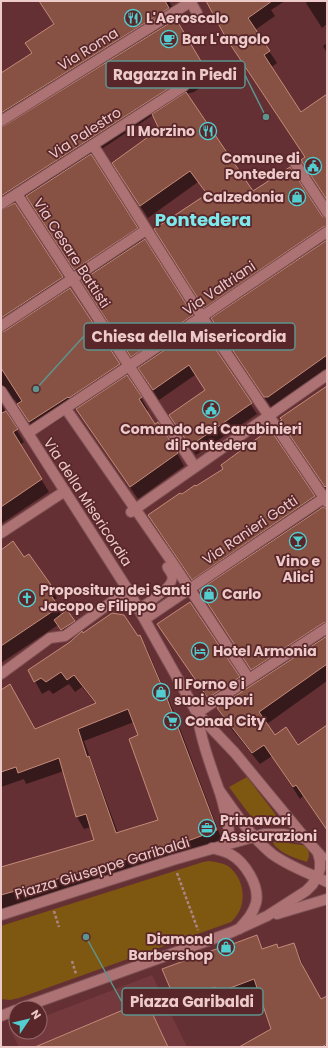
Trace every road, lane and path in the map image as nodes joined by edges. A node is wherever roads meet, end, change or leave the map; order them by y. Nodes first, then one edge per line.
1 (191, 1) edge
2 (197, 13) dead end
3 (184, 86) dead end
4 (1, 120) edge
5 (93, 145) junction
6 (293, 160) dead end
7 (17, 194) junction
8 (1, 204) edge
9 (327, 212) edge
10 (146, 230) junction
11 (327, 232) edge
12 (72, 278) junction
13 (202, 317) junction
14 (1, 326) edge
15 (129, 366) junction
16 (327, 375) edge
17 (1, 391) edge
18 (66, 409) junction
19 (269, 415) junction
20 (28, 433) junction
21 (195, 467) junction
22 (65, 491) junction
23 (326, 498) edge
24 (133, 510) junction
25 (1, 533) edge
26 (167, 567) dead end
27 (189, 588) junction
28 (128, 590) junction
29 (139, 609) junction
30 (145, 619) junction
31 (327, 628) edge
32 (1, 674) edge
33 (249, 679) junction
34 (197, 713) junction
35 (219, 790) junction
36 (255, 836) junction
37 (305, 838) junction
38 (231, 843) junction
39 (212, 848) junction
40 (318, 853) junction
41 (327, 864) edge
42 (176, 870) dead end
43 (318, 877) junction
44 (327, 882) edge
45 (327, 899) edge
46 (54, 909) dead end
47 (1, 915) edge
48 (268, 916) junction
49 (60, 927) dead end
50 (239, 929) junction
51 (199, 934) dead end
52 (43, 1000) edge

1 - 2 street
1 - 4 street, Via Roma
3 - 5 street, Via Palestro
5 - 7 street, Via Palestro
5 - 10 street
6 - 9 street
7 - 8 street, Via Palestro
7 - 12 street, Via Cesare Battisti
10 - 12 street
10 - 13 street
11 - 13 street, Via Valtriani
12 - 14 street
12 - 15 street, Via Cesare Battisti
13 - 15 street, Via Valtriani
13 - 19 street
15 - 18 street, Via Valtriani
15 - 21 street, Via Cesare Battisti
16 - 19 street
17 - 20 street, Via della Misericordia
18 - 20 street, Via Valtriani
18 - 24 street
19 - 21 street
19 - 23 street
20 - 22 street, Via della Misericordia
21 - 24 street
22 - 25 street
22 - 28 street, Via della Misericordia
23 - 27 street, Via Ranieri Gotti
24 - 27 street
26 - 29 lane
27 - 30 street, Via Ranieri Gotti
27 - 33 street
28 - 29 street, Via della Misericordia
28 - 32 street
29 - 30 street, Via della Misericordia
30 - 34 street, Via della Misericordia
31 - 33 street
33 - 34 street
34 - 35 street, Via della Misericordia
34 - 37 street, Via della Misericordia
35 - 36 street, Via della Misericordia
35 - 38 street, Via della Misericordia
36 - 37 street, Piazza Giuseppe Garibaldi
36 - 38 street, Piazza Giuseppe Garibaldi
36 - 43 street, Via della Misericordia
37 - 40 street, Via della Misericordia
38 - 39 street, Piazza Giuseppe Garibaldi
39 - 47 street, Piazza Giuseppe Garibaldi
39 - 50 street, Piazza Giuseppe Garibaldi
40 - 41 street, Via della Misericordia
40 - 43 street
42 - 51 path
43 - 44 street, Via della Misericordia
43 - 48 street
45 - 48 street
46 - 49 path
48 - 50 street
50 - 52 street

